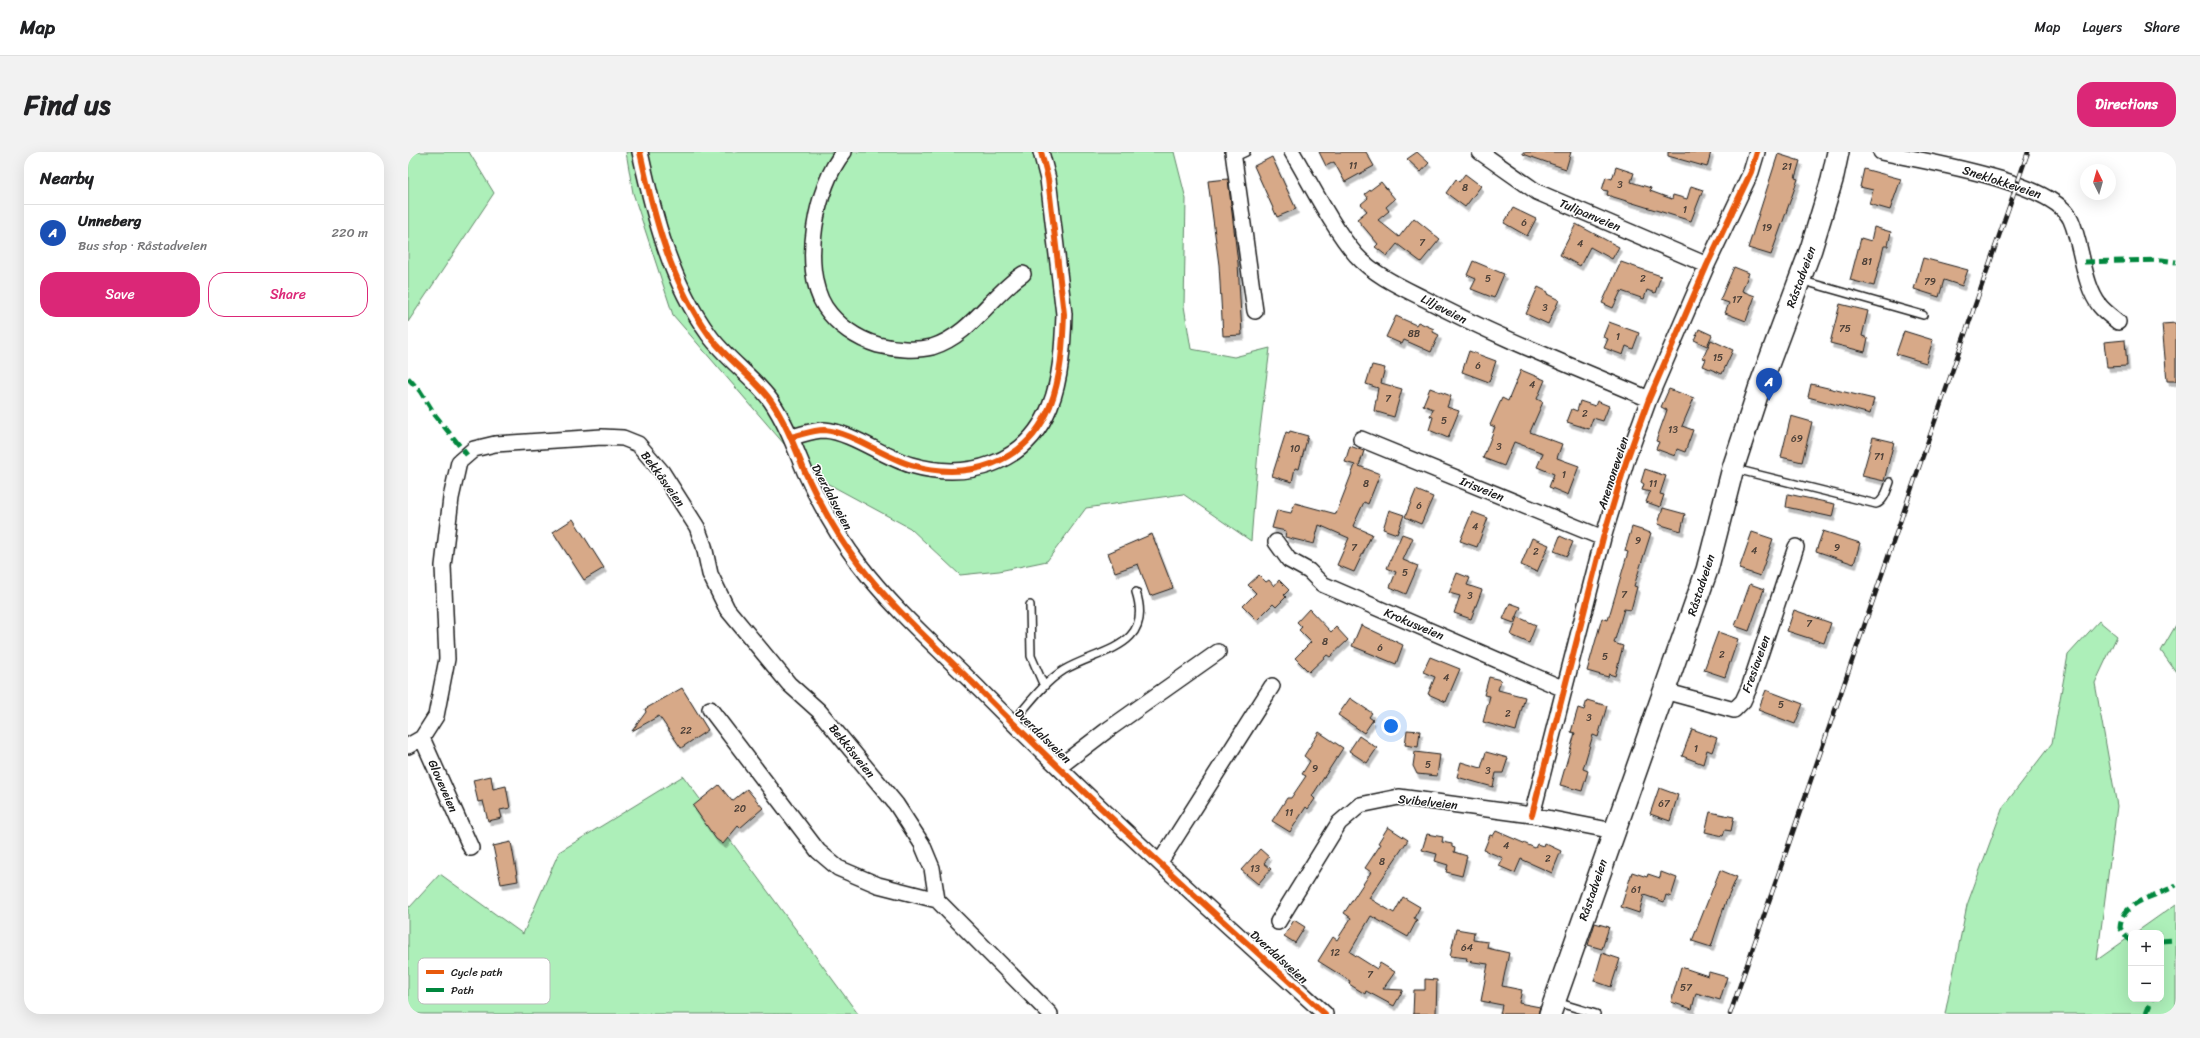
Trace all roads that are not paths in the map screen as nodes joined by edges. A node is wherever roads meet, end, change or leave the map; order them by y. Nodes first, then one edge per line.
1 (640, 152) edge
2 (844, 152) edge
3 (1041, 152) edge
4 (1292, 152) edge
5 (1480, 152) edge
6 (1757, 152) edge
7 (1838, 152) edge
8 (1881, 152) edge
9 (1238, 154) edge
10 (1707, 265) junction
11 (1023, 274) dead end
12 (1800, 280) junction
13 (1255, 311) dead end
14 (1923, 315) dead end
15 (2118, 322) dead end
16 (1649, 399) junction
17 (791, 437) junction
18 (1361, 439) dead end
19 (1732, 468) junction
20 (1890, 482) dead end
21 (1604, 538) junction
22 (1276, 542) dead end
23 (1796, 547) dead end
24 (1136, 592) dead end
25 (1030, 605) dead end
26 (1218, 652) dead end
27 (1044, 686) junction
28 (1272, 686) dead end
29 (1564, 689) junction
30 (1664, 691) junction
31 (710, 709) dead end
32 (1012, 723) junction
33 (422, 738) junction
34 (408, 746) edge
35 (1059, 767) junction
36 (1532, 815) junction
37 (1614, 831) junction
38 (471, 848) dead end
39 (1160, 862) junction
40 (937, 900) junction
41 (1278, 922) dead end
42 (1552, 1008) edge
43 (1050, 1014) edge
44 (1326, 1014) edge
45 (1596, 1014) edge

1 - 17 street, Dverdalsveien
2 - 11 street
3 - 17 street
4 - 16 street, Liljeveien
5 - 10 street, Tulipanveien
6 - 10 street, Anemoneveien
7 - 12 main road, Råstadveien
8 - 15 street, Sneklokkeveien
9 - 13 street
10 - 16 street, Anemoneveien
12 - 14 lane
12 - 19 main road, Råstadveien
16 - 21 street, Anemoneveien
17 - 32 street, Dverdalsveien
18 - 21 street, Irisveien
19 - 20 lane
19 - 30 main road, Råstadveien
21 - 29 street, Anemoneveien
22 - 29 street, Krokusveien
23 - 30 street, Fresiaveien
24 - 27 lane, Dverdalsveien
25 - 27 lane
26 - 35 street, Dverdalsveien
27 - 32 lane, Dverdalsveien
28 - 39 street
29 - 36 street, Anemoneveien
30 - 37 main road, Råstadveien
31 - 40 street
32 - 35 street, Dverdalsveien
33 - 34 street
33 - 38 street, Gloveveien
33 - 40 street, Bekkåsveien
35 - 39 street, Dverdalsveien
36 - 37 street, Svibelveien
36 - 41 street, Svibelveien
37 - 42 main road, Råstadveien
39 - 44 street, Dverdalsveien
40 - 43 street
42 - 45 lane

